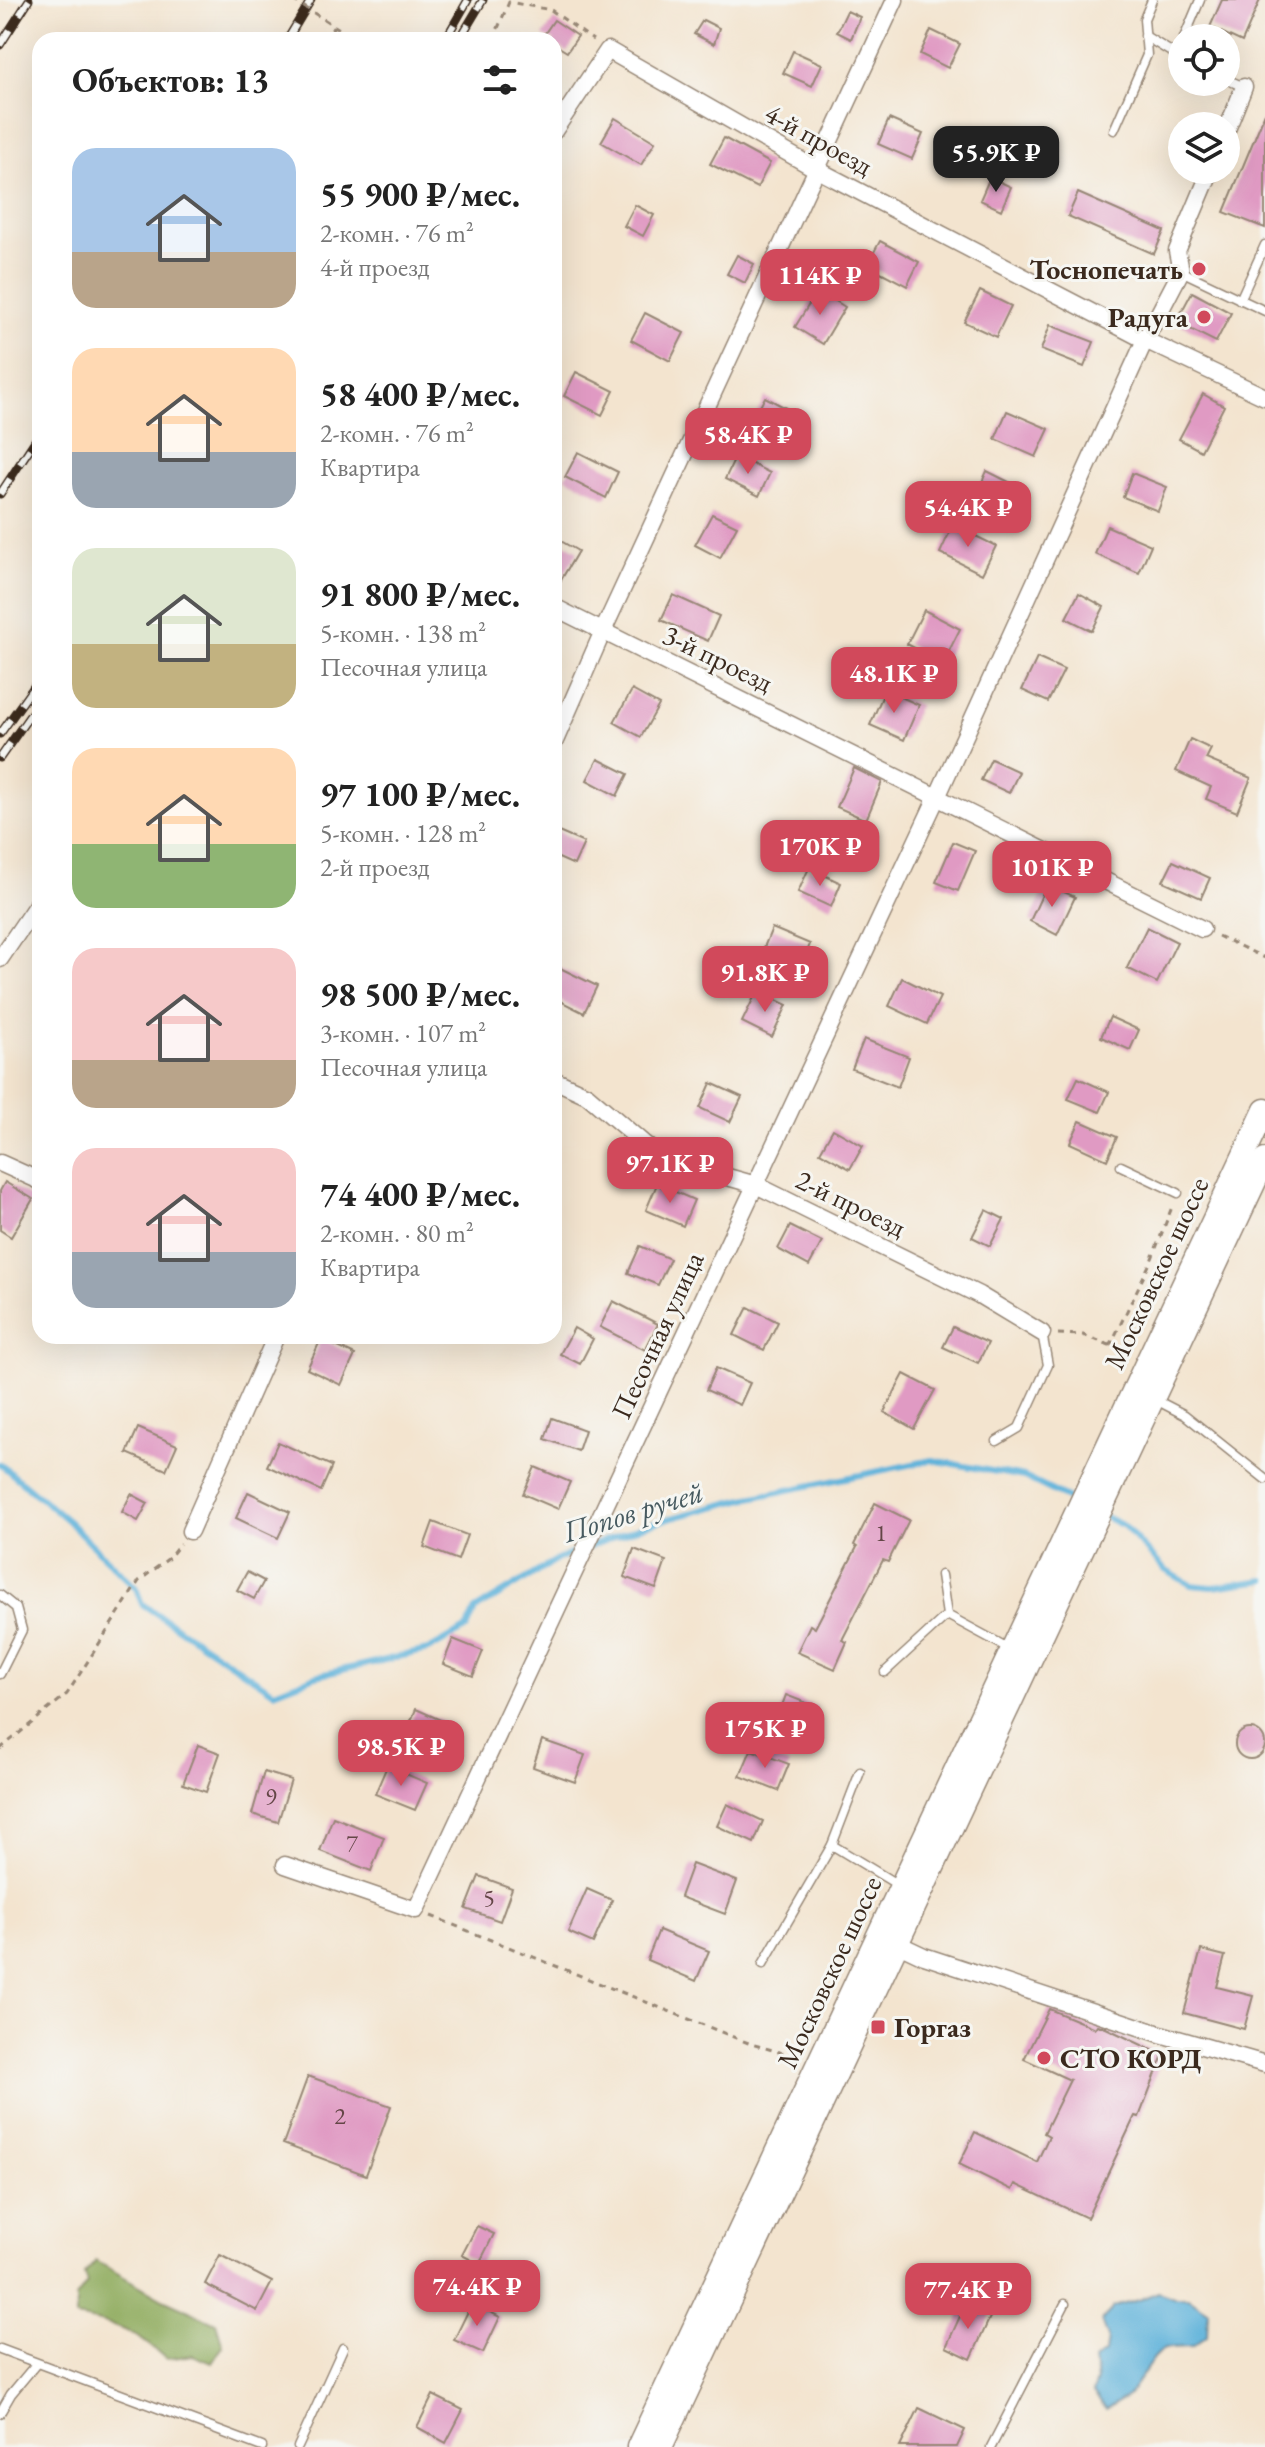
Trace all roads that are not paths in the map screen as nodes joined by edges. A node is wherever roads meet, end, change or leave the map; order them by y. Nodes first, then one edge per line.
1 (895, 0) edge
2 (1152, 0) edge
3 (1200, 0) edge
4 (1190, 24) edge
5 (1145, 36) junction
6 (1168, 50) edge
7 (1240, 85) edge
8 (1244, 87) joint
9 (1234, 112) edge
10 (562, 119) edge
11 (1114, 130) dead end
12 (816, 169) junction
13 (1205, 184) edge
14 (1265, 245) edge
15 (1181, 271) junction
16 (1240, 300) junction
17 (1265, 311) edge
18 (1145, 340) junction
19 (1265, 397) edge
20 (562, 611) edge
21 (603, 631) junction
22 (562, 725) edge
23 (938, 795) junction
24 (32, 912) edge
25 (1202, 929) road end
26 (0, 959) edge
27 (562, 1084) edge
28 (1265, 1110) edge
29 (1265, 1160) edge
30 (0, 1163) edge
31 (1121, 1166) dead end
32 (32, 1177) edge
33 (756, 1185) junction
34 (1178, 1193) road end
35 (1042, 1333) joint
36 (272, 1344) edge
37 (1154, 1399) junction
38 (997, 1441) dead end
39 (1110, 1467) junction
40 (1265, 1479) edge
41 (1081, 1529) junction
42 (190, 1531) road end
43 (941, 1575) dead end
44 (0, 1595) edge
45 (947, 1615) junction
46 (1013, 1651) junction
47 (885, 1672) dead end
48 (0, 1674) edge
49 (860, 1772) dead end
50 (832, 1845) junction
51 (285, 1865) dead end
52 (902, 1888) junction
53 (889, 1940) junction
54 (763, 1964) dead end
55 (1265, 2064) edge
56 (1065, 2304) dead end
57 (343, 2348) dead end
58 (0, 2349) edge
59 (36, 2364) junction
60 (0, 2413) edge
61 (262, 2447) edge
62 (298, 2447) edge
63 (638, 2447) edge
64 (661, 2447) edge
65 (991, 2447) edge

1 - 12 street
2 - 5 lane
3 - 4 lane
5 - 6 lane
5 - 11 lane
7 - 8 lane
8 - 9 street
10 - 12 street, 4-й проезд
12 - 18 street, 4-й проезд
12 - 21 street
13 - 15 street, Песочная улица
14 - 16 lane
15 - 16 lane
15 - 18 street, Песочная улица
16 - 17 lane
18 - 19 street, 4-й проезд
18 - 23 street, Песочная улица
20 - 21 street, 3-й проезд
21 - 22 street
21 - 23 street, 3-й проезд
23 - 25 street, 3-й проезд
23 - 33 street, Песочная улица
24 - 26 street
27 - 33 street, 2-й проезд
28 - 39 main road, Московское шоссе
29 - 37 main road, Московское шоссе
30 - 32 street
31 - 34 lane
33 - 35 street, 2-й проезд
33 - 51 street, Песочная улица
35 - 38 lane
36 - 42 street
37 - 39 main road, Московское шоссе
37 - 40 lane
39 - 41 main road
41 - 46 main road, Московское шоссе
41 - 53 main road, Московское шоссе
43 - 45 lane
44 - 48 lane
45 - 46 lane
45 - 47 lane
46 - 52 main road, Московское шоссе
49 - 50 lane
50 - 52 lane
50 - 54 lane
52 - 53 main road, Московское шоссе
53 - 55 street
53 - 63 main road, Московское шоссе
53 - 64 main road, Московское шоссе
56 - 65 lane
57 - 62 lane
58 - 59 lane
59 - 60 lane
59 - 61 lane

